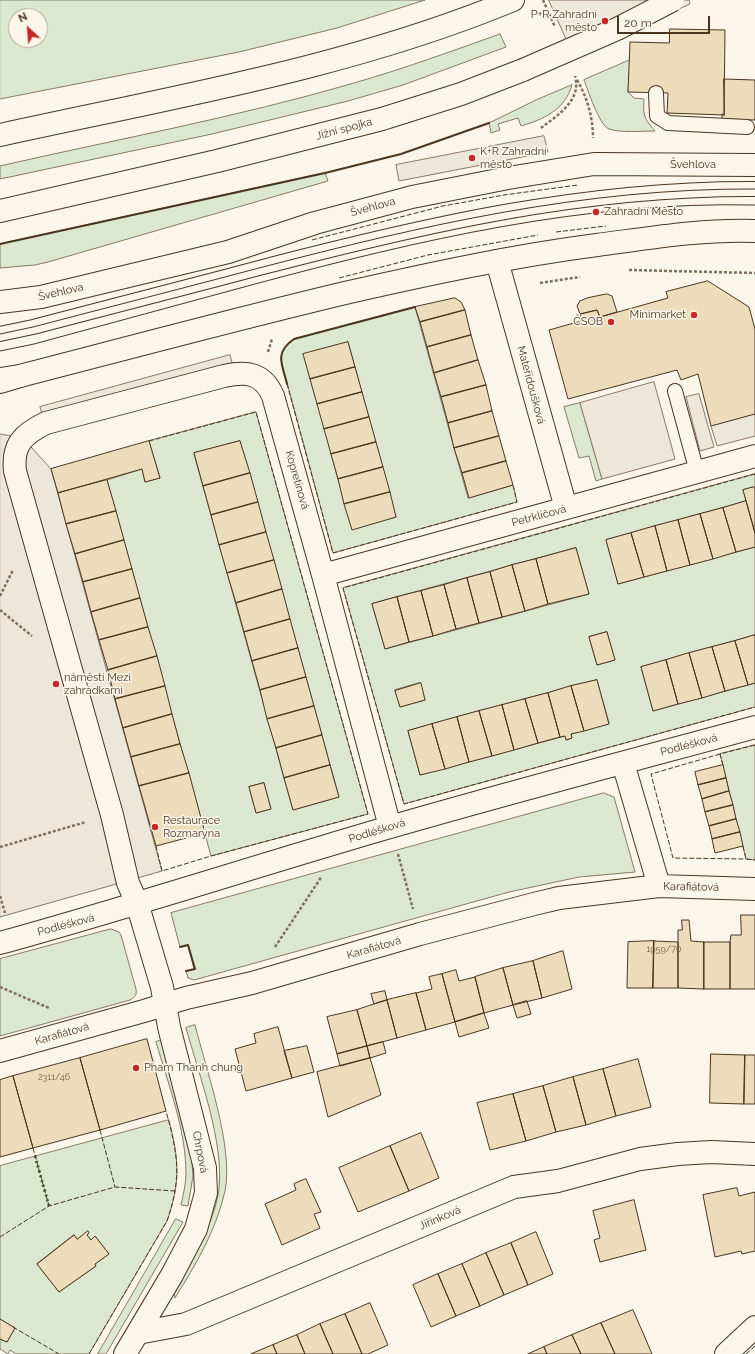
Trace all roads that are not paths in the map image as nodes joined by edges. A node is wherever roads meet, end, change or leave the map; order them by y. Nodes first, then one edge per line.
1 (673, 0) edge
2 (506, 3) edge
3 (656, 92) dead end
4 (747, 127) dead end
5 (0, 135) edge
6 (755, 165) edge
7 (755, 189) edge
8 (2, 210) edge
9 (755, 231) edge
10 (497, 261) junction
11 (0, 302) edge
12 (0, 334) edge
13 (7, 379) edge
14 (675, 391) dead end
15 (755, 456) edge
16 (697, 472) junction
17 (566, 508) junction
18 (323, 575) junction
19 (755, 727) edge
20 (623, 763) junction
21 (390, 827) junction
22 (659, 886) junction
23 (755, 889) edge
24 (137, 903) junction
25 (0, 943) edge
26 (165, 1005) junction
27 (0, 1051) edge
28 (755, 1154) edge
29 (755, 1327) edge
30 (138, 1333) junction
31 (125, 1354) edge
32 (726, 1354) edge

1 - 8 main road, Jižní spojka, bridge
2 - 5 main road
3 - 4 lane
6 - 11 main road, Švehlova
7 - 12 lane
9 - 10 main road
10 - 13 main road
10 - 17 main road, Mateřídoušková
14 - 16 lane
15 - 16 main road, Petrklíčová
16 - 17 main road, Petrklíčová
17 - 18 main road, Petrklíčová
18 - 21 main road, Kopretinová
18 - 24 main road, Kopretinová
19 - 20 main road, Podléšková
20 - 21 main road, Podléšková
20 - 22 main road
21 - 24 main road, Podléšková
22 - 23 main road, Karafiátová
22 - 26 main road, Karafiátová
24 - 25 main road, Podléšková
24 - 26 main road, Chrpová
26 - 27 main road, Karafiátová
26 - 30 main road, Chrpová
28 - 30 main road, Jiřinková
29 - 32 main road
30 - 31 main road, Chrpová

